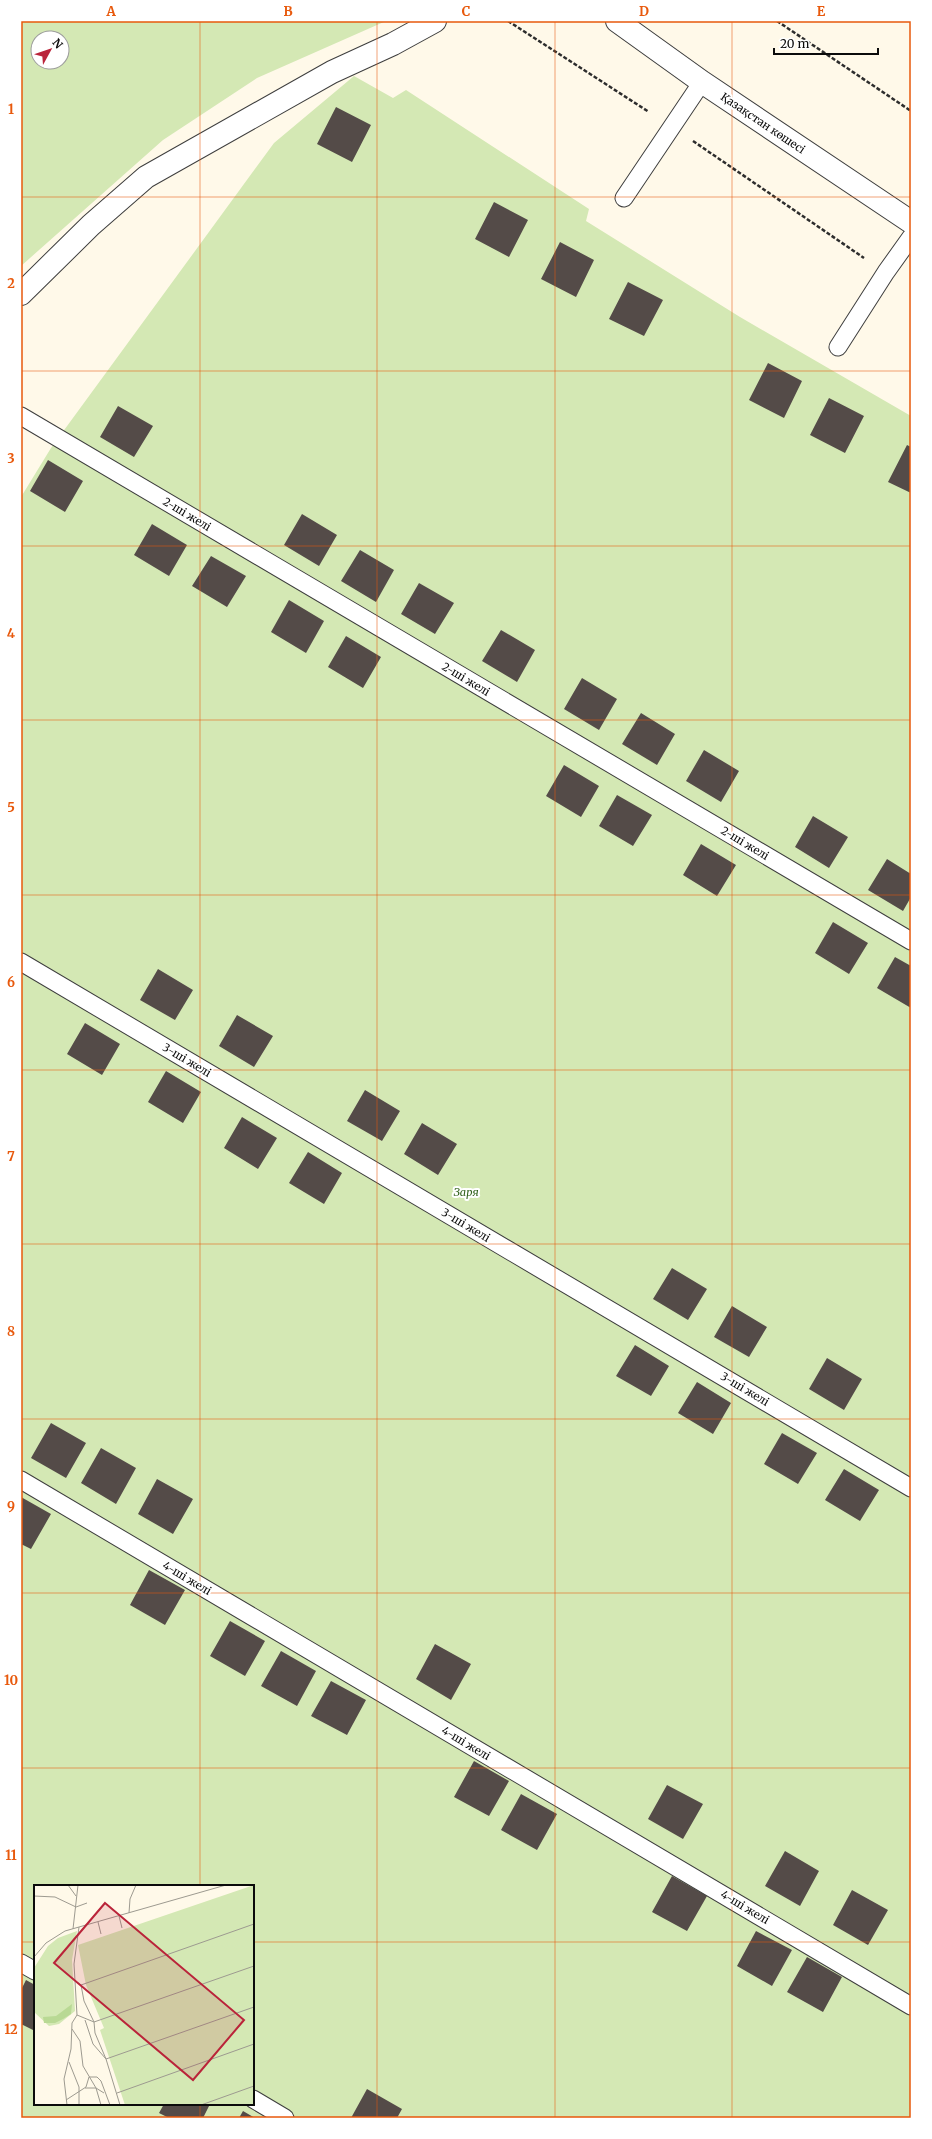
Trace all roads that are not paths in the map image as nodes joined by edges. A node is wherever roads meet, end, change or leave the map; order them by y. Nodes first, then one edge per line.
1 (435, 21) edge
2 (617, 21) edge
3 (702, 82) junction
4 (624, 198) dead end
5 (911, 222) edge
6 (911, 237) edge
7 (21, 294) edge
8 (838, 347) dead end
9 (21, 416) edge
10 (911, 941) edge
11 (21, 962) edge
12 (21, 1480) edge
13 (911, 1488) edge
14 (21, 1963) edge
15 (34, 1970) edge
16 (911, 2006) edge
17 (254, 2100) edge
18 (285, 2118) edge

1 - 7 street
2 - 3 street, Қазақстан көшесі
3 - 4 lane
3 - 5 street, Қазақстан көшесі
6 - 8 lane
9 - 10 lane, 2-ші желі
11 - 13 lane, 3-ші желі
12 - 16 lane, 4-ші желі
14 - 15 lane
17 - 18 lane

